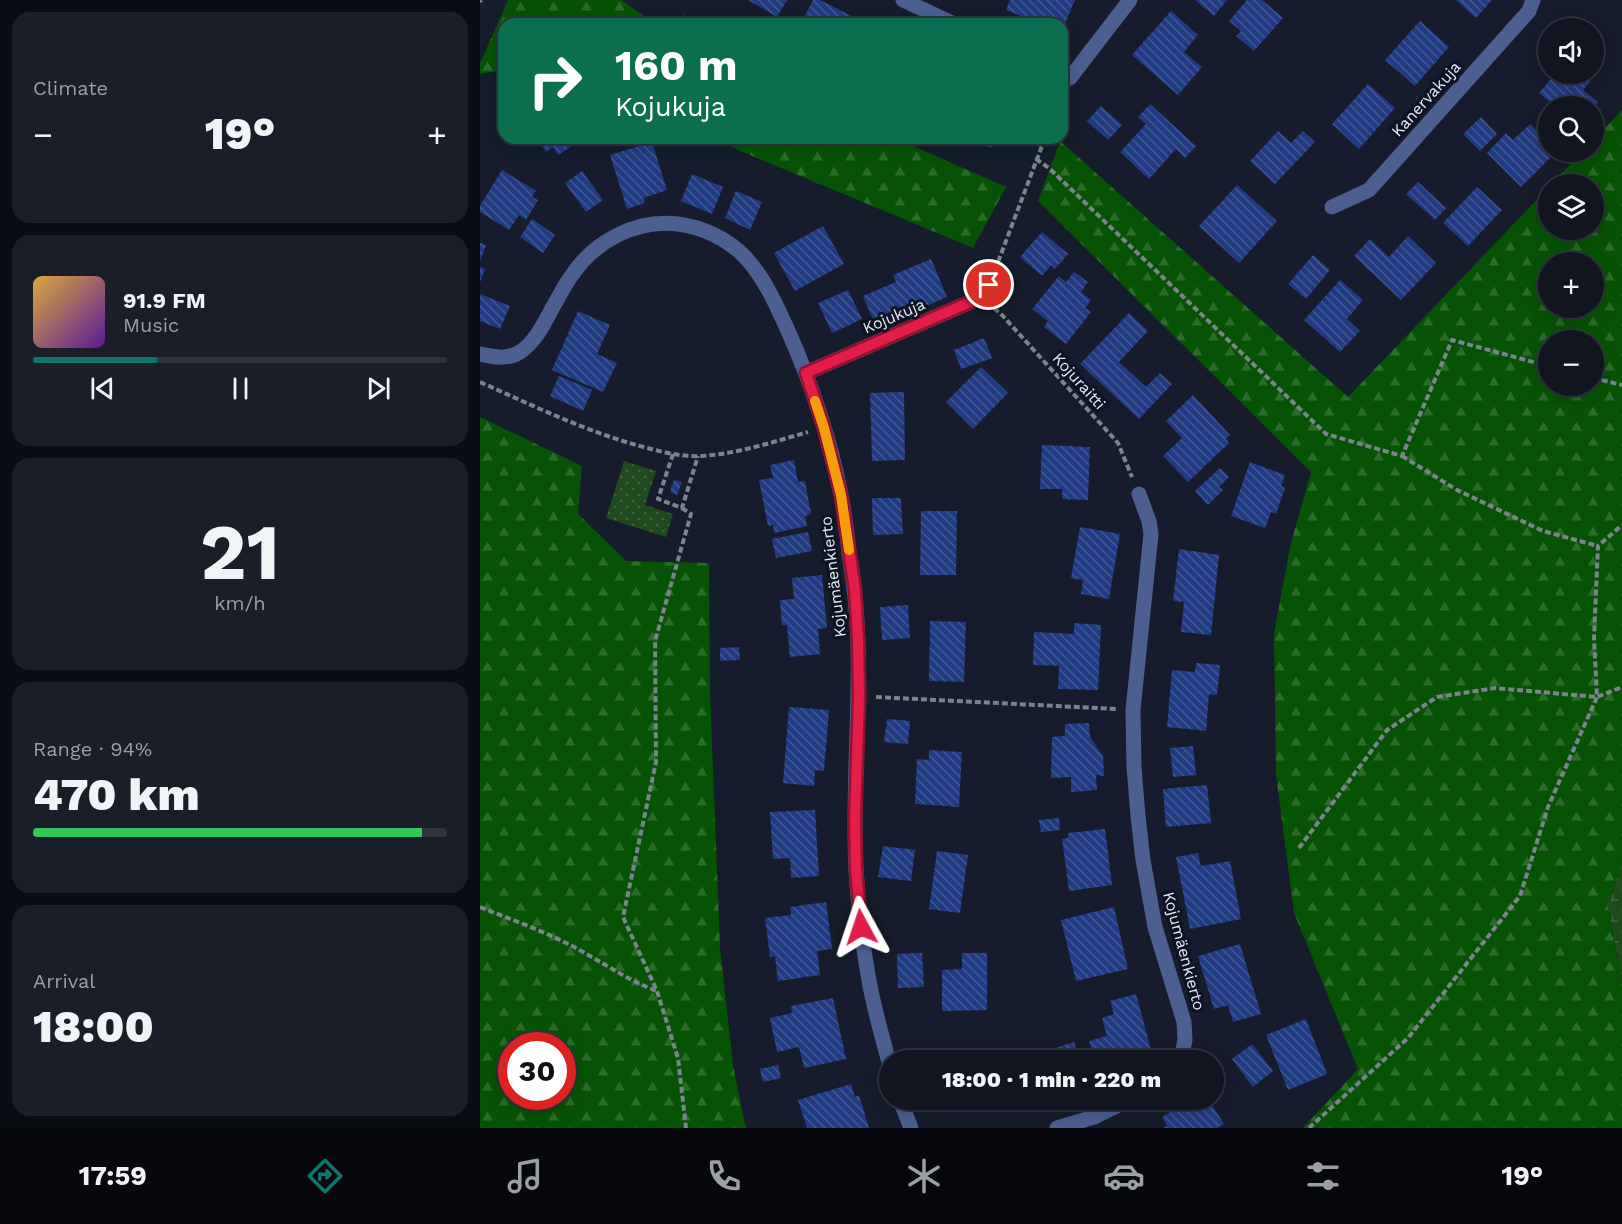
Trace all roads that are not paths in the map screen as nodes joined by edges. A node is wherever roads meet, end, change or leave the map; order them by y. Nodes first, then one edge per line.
1 (903, 0) edge
2 (1130, 0) edge
3 (1533, 0) edge
4 (941, 18) edge
5 (1068, 74) edge
6 (1332, 207) dead end
7 (986, 291) road end
8 (480, 354) edge
9 (806, 373) junction
10 (1139, 494) road end
11 (886, 1050) edge
12 (1183, 1050) edge
13 (904, 1110) edge
14 (1108, 1110) edge
15 (911, 1128) edge
16 (1058, 1128) edge

1 - 4 street
2 - 5 street
3 - 6 street, Kanervakuja
7 - 9 street, Kojukuja
8 - 9 street, Kojumäenkierto
9 - 11 street, Kojumäenkierto
10 - 12 street, Kojumäenkierto
13 - 15 street
14 - 16 street

